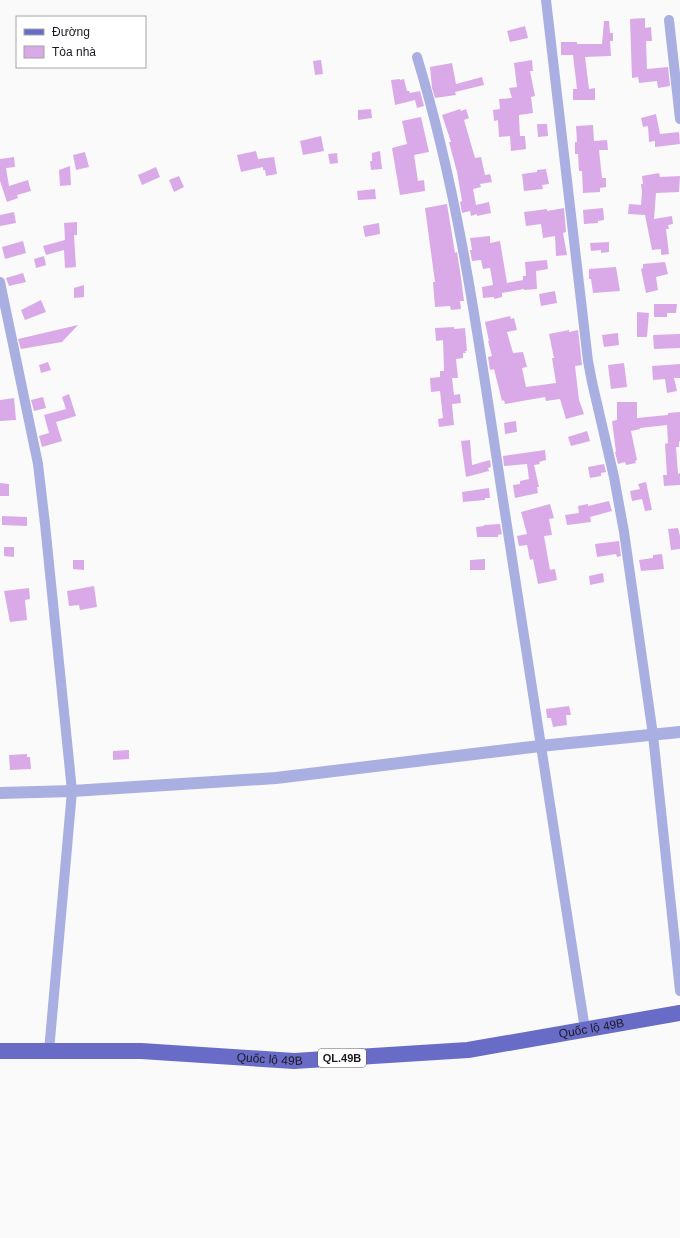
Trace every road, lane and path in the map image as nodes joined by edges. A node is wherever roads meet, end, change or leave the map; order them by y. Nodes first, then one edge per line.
1 (546, 0) edge
2 (668, 20) dead end
3 (417, 57) dead end
4 (680, 119) edge
5 (0, 282) edge
6 (680, 732) edge
7 (653, 735) junction
8 (540, 746) junction
9 (72, 791) junction
10 (0, 793) edge
11 (680, 991) edge
12 (680, 1013) edge
13 (585, 1029) junction
14 (0, 1051) edge
15 (49, 1051) junction

1 - 7 street
2 - 4 street
3 - 8 street
5 - 9 street
6 - 7 street
7 - 8 street
7 - 11 street
8 - 9 street
8 - 13 street
9 - 10 street
9 - 15 street
12 - 13 main road, Quốc lộ 49B / QL.49B
13 - 15 main road, Quốc lộ 49B / QL.49B
14 - 15 main road, Quốc lộ 49B / QL.49B

